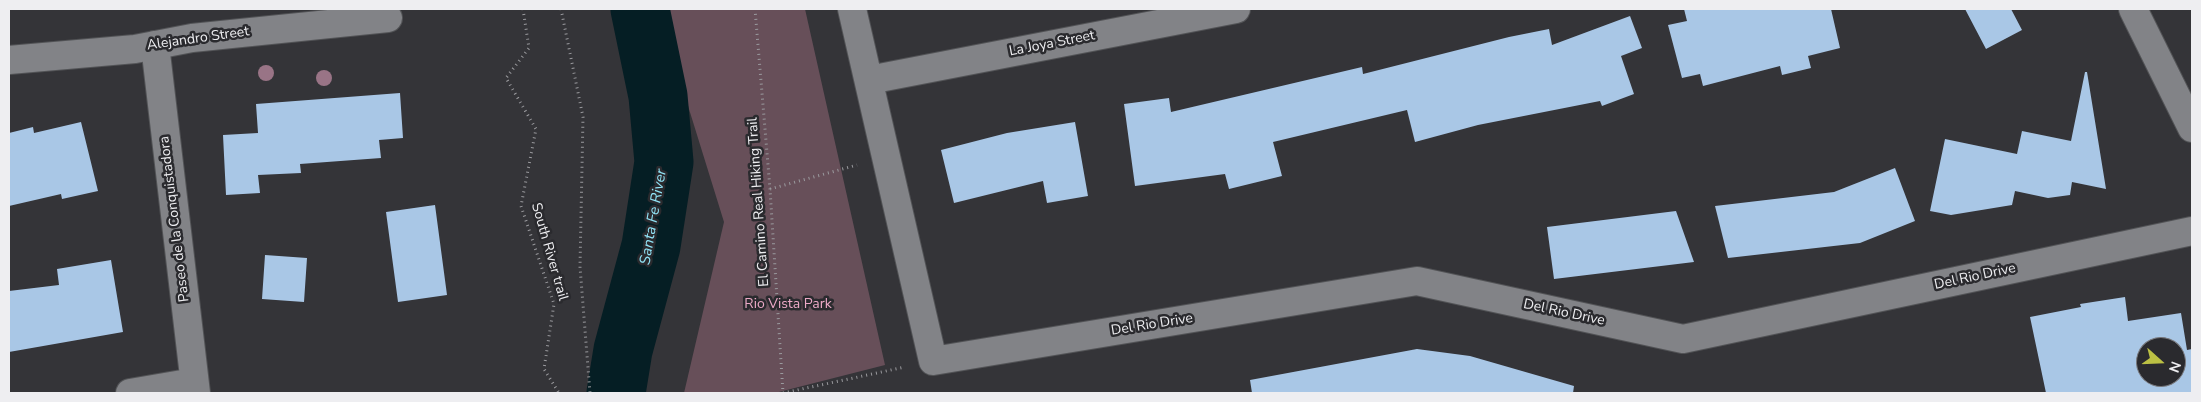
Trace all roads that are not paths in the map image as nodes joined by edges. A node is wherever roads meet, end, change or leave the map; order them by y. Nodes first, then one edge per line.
1 (852, 9) edge
2 (1236, 9) edge
3 (2133, 9) edge
4 (388, 18) dead end
5 (155, 45) junction
6 (9, 60) edge
7 (869, 80) junction
8 (2192, 128) edge
9 (2192, 232) edge
10 (195, 388) edge
11 (130, 393) edge

1 - 7 street
2 - 7 street, La Joya Street
3 - 8 street
4 - 5 street, Alejandro Street
5 - 6 street, Alejandro Street
5 - 10 street, Paseo de la Conquistadora
7 - 9 street, Del Rio Drive
10 - 11 street

